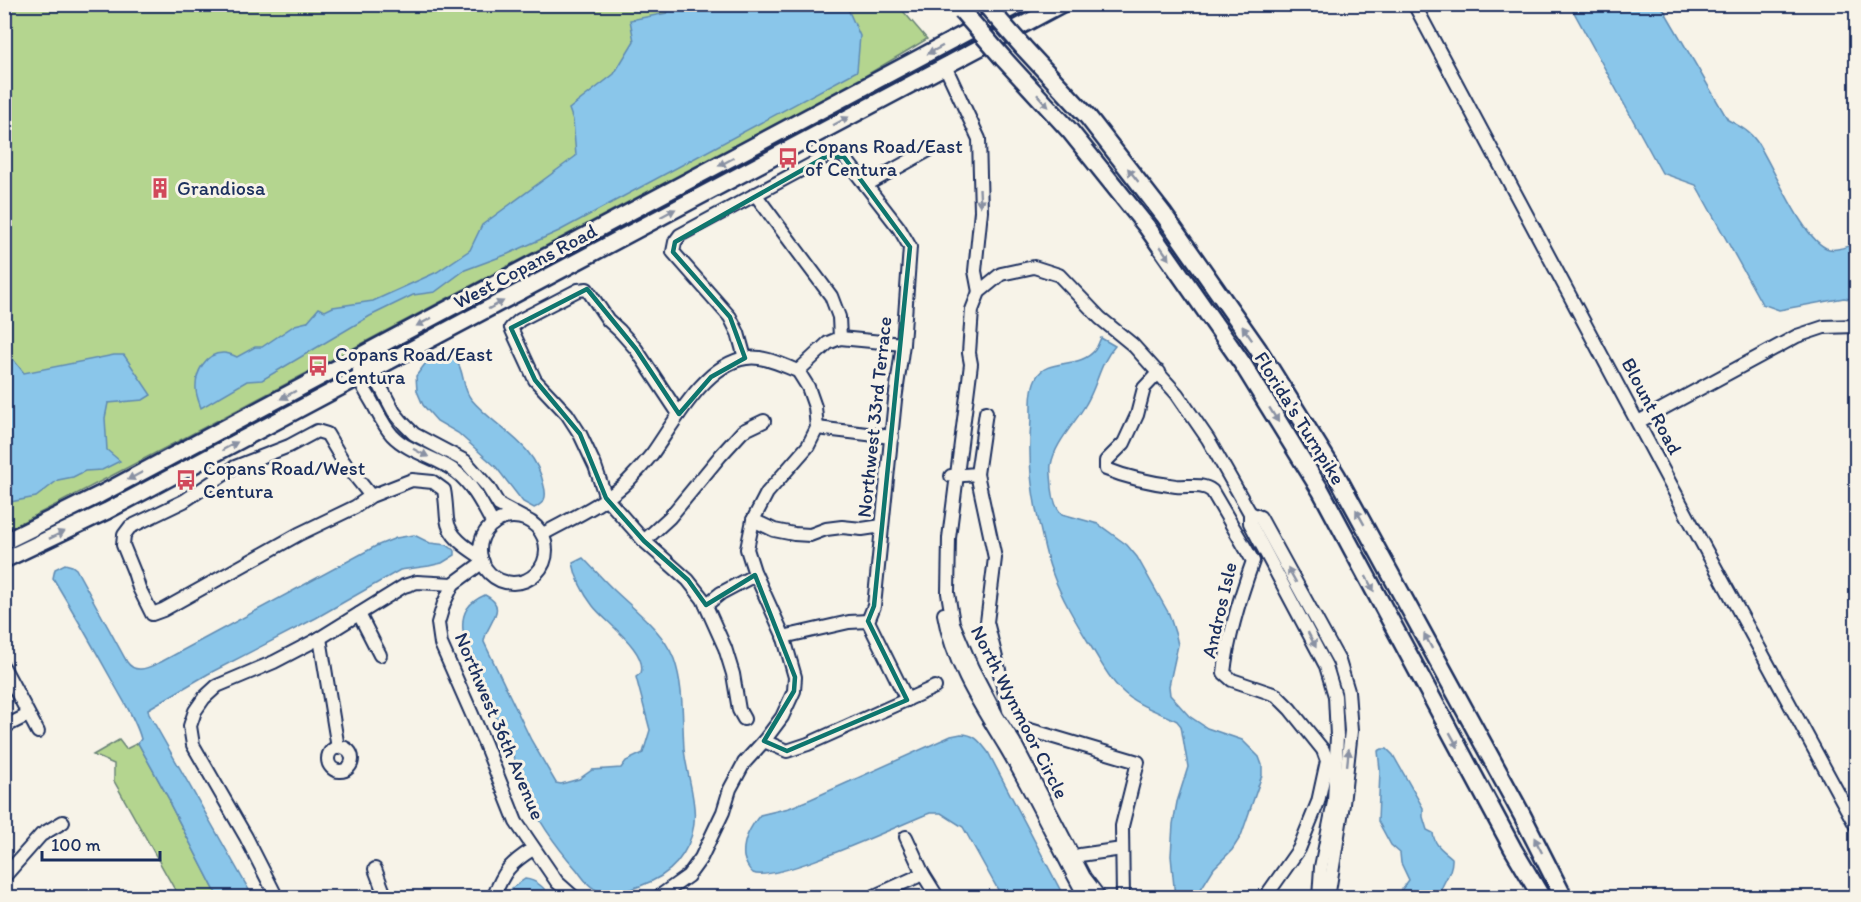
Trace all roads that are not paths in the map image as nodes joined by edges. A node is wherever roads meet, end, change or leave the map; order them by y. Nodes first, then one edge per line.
1 (985, 4) edge
2 (1020, 4) edge
3 (1044, 4) edge
4 (1062, 4) edge
5 (1414, 4) edge
6 (960, 8) edge
7 (945, 66) junction
8 (755, 146) junction
9 (929, 150) dead end
10 (763, 163) junction
11 (866, 185) junction
12 (755, 194) junction
13 (979, 292) junction
14 (1857, 326) edge
15 (840, 338) junction
16 (903, 344) junction
17 (358, 357) junction
18 (746, 358) junction
19 (798, 371) junction
20 (1159, 372) junction
21 (365, 374) junction
22 (986, 412) dead end
23 (679, 414) junction
24 (764, 421) dead end
25 (1638, 422) junction
26 (404, 424) junction
27 (817, 428) junction
28 (393, 436) junction
29 (892, 437) junction
30 (160, 462) junction
31 (978, 474) junction
32 (478, 475) junction
33 (953, 476) junction
34 (168, 478) junction
35 (466, 483) junction
36 (371, 496) junction
37 (606, 498) junction
38 (1250, 513) junction
39 (525, 519) junction
40 (753, 520) junction
41 (1232, 525) junction
42 (882, 526) junction
43 (490, 528) junction
44 (543, 534) junction
45 (458, 540) junction
46 (644, 541) junction
47 (4, 542) edge
48 (482, 559) junction
49 (4, 560) edge
50 (755, 575) junction
51 (453, 584) junction
52 (705, 605) junction
53 (360, 614) junction
54 (868, 621) junction
55 (783, 637) junction
56 (320, 638) junction
57 (380, 656) dead end
58 (4, 668) edge
59 (935, 687) dead end
60 (907, 700) junction
61 (1009, 710) junction
62 (28, 715) junction
63 (744, 719) dead end
64 (993, 719) junction
65 (4, 727) edge
66 (38, 732) dead end
67 (764, 741) junction
68 (338, 748) dead end
69 (1319, 798) junction
70 (1339, 803) junction
71 (63, 822) dead end
72 (1857, 826) edge
73 (906, 837) dead end
74 (533, 849) junction
75 (1122, 849) junction
76 (1513, 849) junction
77 (1072, 863) junction
78 (375, 869) dead end
79 (923, 874) junction
80 (4, 877) edge
81 (277, 897) edge
82 (386, 897) edge
83 (493, 897) edge
84 (575, 897) edge
85 (657, 897) edge
86 (870, 897) edge
87 (938, 897) edge
88 (1088, 897) edge
89 (1100, 897) edge
90 (1123, 897) edge
91 (1266, 897) edge
92 (1319, 897) edge
93 (1328, 897) edge
94 (1532, 897) edge
95 (1542, 897) edge
96 (1564, 897) edge

96 -> 1 highway, Florida's Turnpike, bridge
2 -> 8 main road, West Copans Road
3 - 7 main road
4 - 7 main road, West Copans Road
5 - 25 street, Blount Road
6 -> 76 highway, Florida's Turnpike, bridge
10 -> 7 main road, West Copans Road
7 -> 13 street
8 - 10 main road
8 -> 17 main road, West Copans Road
9 - 11 street
21 -> 10 main road, West Copans Road
11 - 12 street, Northwest 33rd Terrace
11 - 16 street, Northwest 33rd Terrace
12 - 15 street
12 - 18 street
13 - 20 street
13 - 33 street, North Wynmoor Circle
14 - 25 street
15 - 16 street
15 - 19 street
16 - 29 street, Northwest 33rd Terrace
17 - 21 street
17 -> 30 main road, West Copans Road
18 - 19 street
18 - 23 street
19 - 27 street
20 - 38 street
20 - 41 street, Andros Isle
21 - 26 street
21 - 28 street
34 -> 21 main road, West Copans Road
22 - 31 street
23 - 37 street
23 - 37 street
24 - 46 street
25 - 72 street, Blount Road
26 - 28 street
26 - 32 street
27 - 29 street
27 - 40 street
28 -> 35 street
29 - 42 street, Northwest 33rd Terrace
30 - 34 main road
30 -> 47 main road, West Copans Road
31 - 33 street
31 - 61 street
32 - 35 street
32 - 39 street
33 - 64 street, North Wynmoor Circle
49 -> 34 main road, West Copans Road
35 - 43 street
36 - 36 street
36 - 45 street
37 - 44 street
37 - 46 street
38 - 41 street
38 - 70 street
39 - 43 street
39 - 44 street
40 - 42 street
40 - 50 street
41 - 69 street, Andros Isle
42 - 54 street, Northwest 33rd Terrace
43 - 45 street
43 - 48 street
44 - 48 street
45 - 48 street
46 - 52 street
48 - 51 street, Northwest 36th Avenue
50 - 52 street
50 - 55 street
51 - 53 street
51 - 74 street, Northwest 36th Avenue
52 - 63 street
53 - 56 street
53 - 57 street
54 - 55 street
54 - 60 street
55 - 67 street
56 - 68 street
56 - 81 street
58 - 62 street
59 - 60 street
60 - 67 street
61 - 64 street
61 - 75 street
62 - 65 street
62 - 66 street
64 - 77 street, North Wynmoor Circle
67 - 85 street
69 - 70 street
69 - 91 street, Andros Isle
70 - 92 street
70 - 93 street
71 - 80 street
73 - 79 street
74 - 83 street
74 - 84 street, Northwest 36th Avenue
75 - 77 street
75 - 90 street
76 - 94 highway
76 - 95 highway, Florida's Turnpike
77 - 88 street, North Wynmoor Circle
77 - 89 street, North Wynmoor Circle
78 - 82 street
79 - 86 street
79 - 87 street

